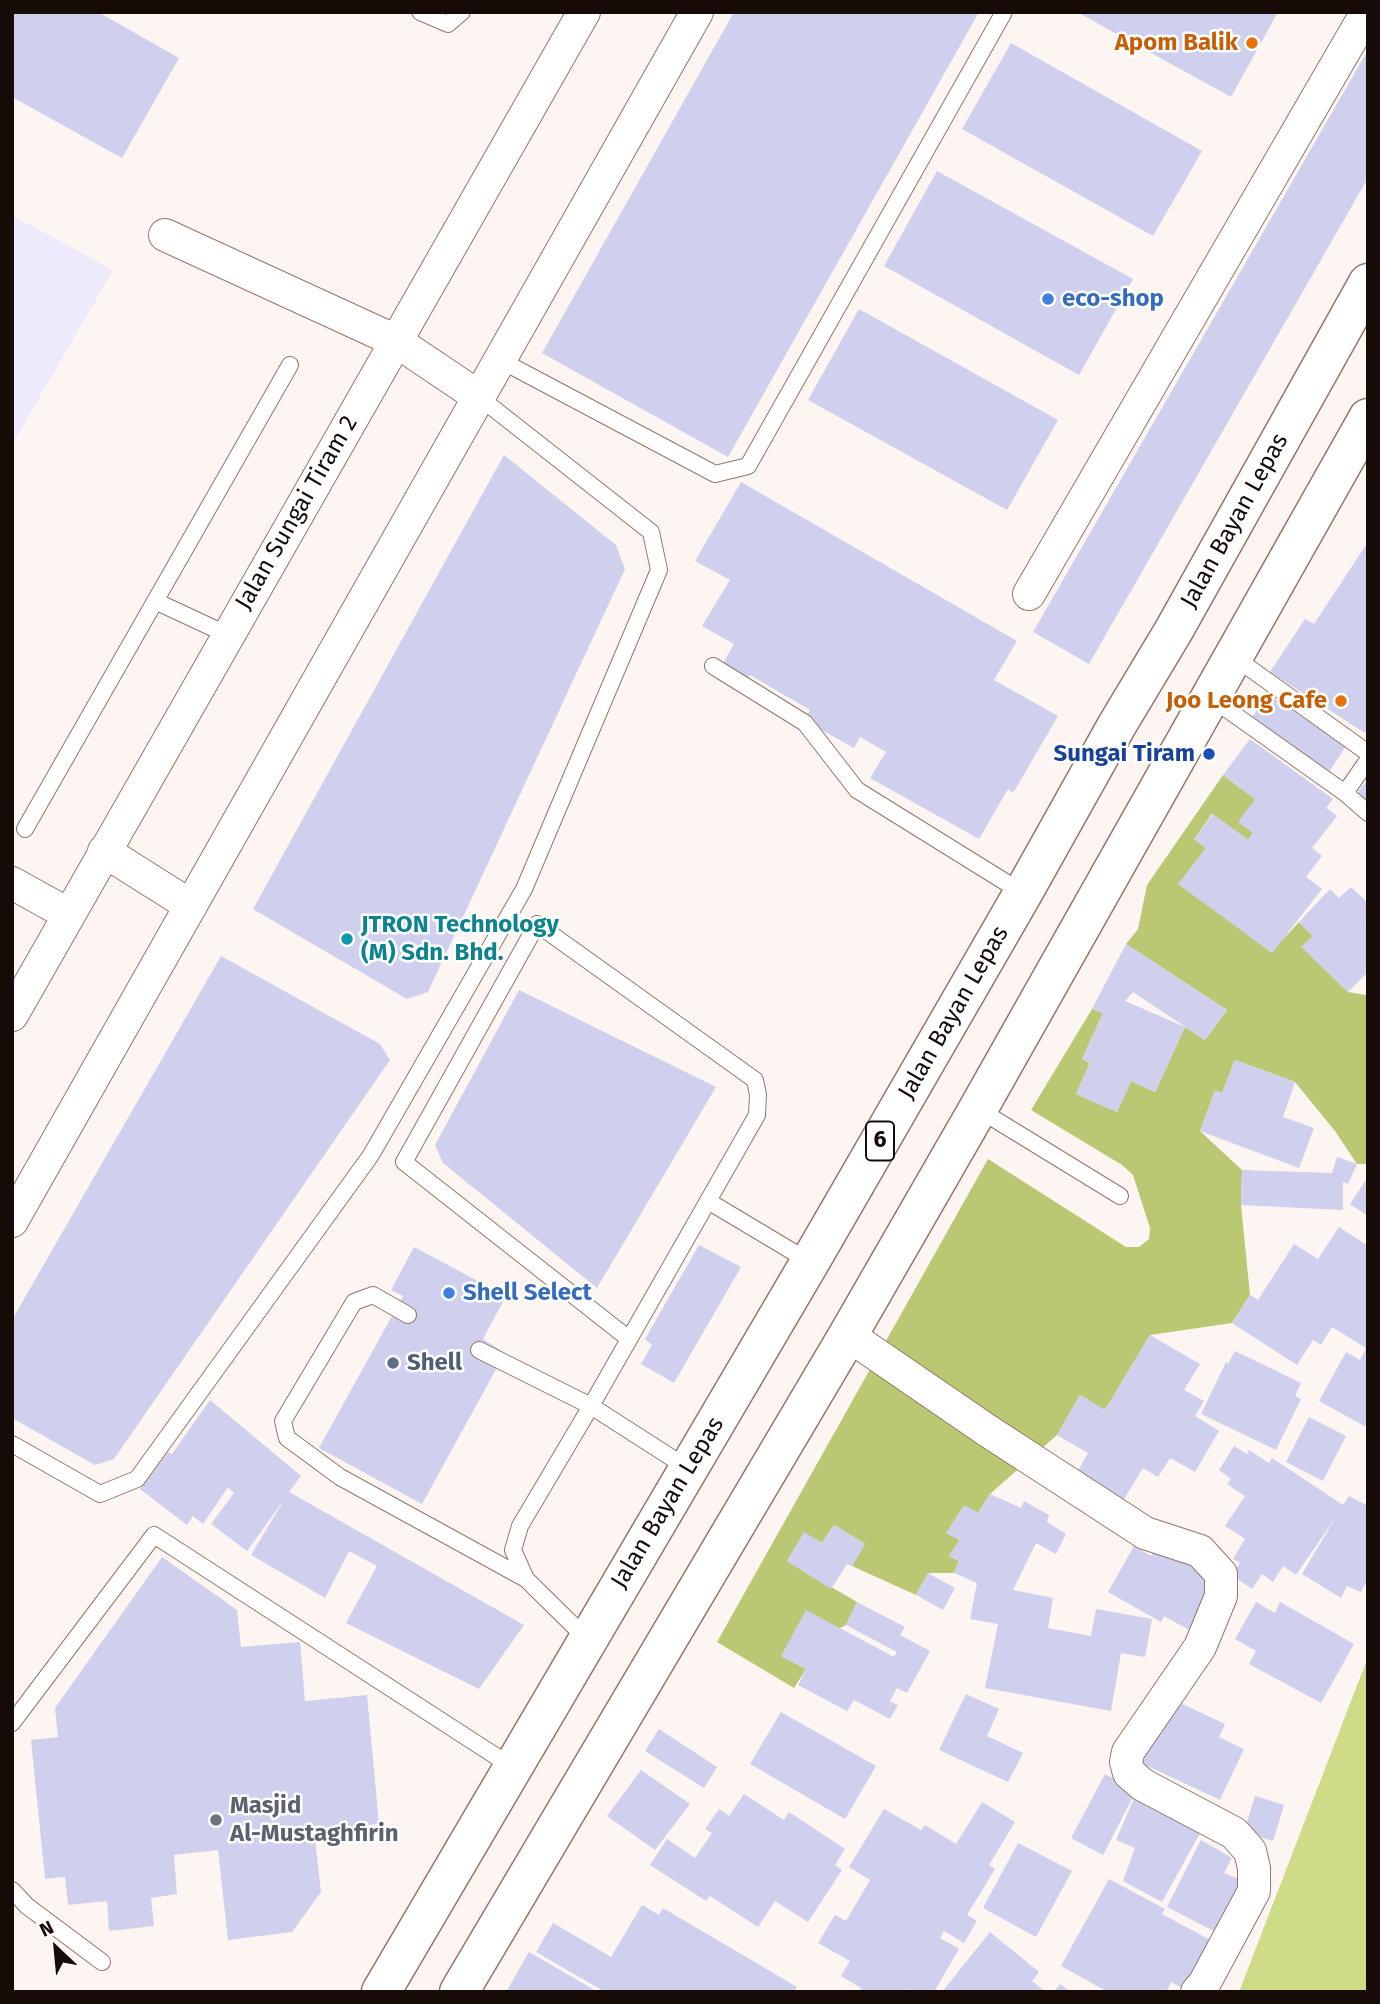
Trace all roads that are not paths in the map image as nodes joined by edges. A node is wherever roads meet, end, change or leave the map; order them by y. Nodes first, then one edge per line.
1 (420, 12) edge
2 (463, 12) edge
3 (584, 12) edge
4 (697, 12) edge
5 (1004, 12) edge
6 (1367, 12) edge
7 (165, 235) dead end
8 (1368, 283) edge
9 (396, 341) junction
10 (500, 360) junction
11 (290, 365) dead end
12 (480, 397) junction
13 (1368, 418) edge
14 (1029, 594) dead end
15 (155, 601) junction
16 (228, 635) junction
17 (1234, 657) junction
18 (713, 666) dead end
19 (1211, 698) junction
20 (1368, 753) edge
21 (1368, 760) edge
22 (1345, 793) junction
23 (1368, 813) edge
24 (25, 829) dead end
25 (104, 851) junction
26 (12, 883) edge
27 (1023, 893) junction
28 (191, 906) junction
29 (68, 914) junction
30 (12, 1015) edge
31 (978, 1109) junction
32 (1120, 1196) dead end
33 (708, 1201) junction
34 (12, 1221) edge
35 (810, 1262) junction
36 (408, 1315) dead end
37 (848, 1335) junction
38 (629, 1339) junction
39 (479, 1350) dead end
40 (591, 1406) junction
41 (12, 1444) edge
42 (689, 1469) junction
43 (526, 1579) junction
44 (588, 1640) junction
45 (12, 1723) edge
46 (511, 1766) junction
47 (12, 1890) edge
48 (102, 1962) dead end
49 (380, 1992) edge
50 (459, 1992) edge
51 (1196, 1992) edge

1 - 2 lane
3 - 9 street, Jalan Sungai Tiram 2
4 - 10 street
5 - 10 lane
6 - 14 street
7 - 9 street
8 - 27 highway, Jalan Bayan Lepas / 6
9 - 12 street
9 - 16 street, Jalan Sungai Tiram 2
10 - 12 street
11 - 15 lane
12 - 28 street
12 - 41 lane
13 - 17 highway
15 - 16 lane
15 - 24 lane
16 - 25 street, Jalan Sungai Tiram 2
17 - 19 highway
17 - 20 lane
18 - 27 lane
19 - 22 lane
19 - 31 highway
21 - 22 lane
22 - 23 lane
25 - 28 street
25 - 29 street, Jalan Sungai Tiram 2
26 - 29 street
27 - 35 highway, Jalan Bayan Lepas / 6
28 - 34 street
29 - 30 street, Jalan Sungai Tiram 2
31 - 32 lane
31 - 37 highway
33 - 35 lane
33 - 38 lane
33 - 38 lane
35 - 42 highway, Jalan Bayan Lepas / 6
36 - 43 lane
37 - 50 highway
37 - 51 street
38 - 40 lane
39 - 40 lane
40 - 42 lane
40 - 43 lane
42 - 44 highway, Jalan Bayan Lepas / 6
43 - 44 lane
44 - 46 highway, Jalan Bayan Lepas / 6
45 - 46 lane
46 - 49 highway, Jalan Bayan Lepas / 6
47 - 48 lane

